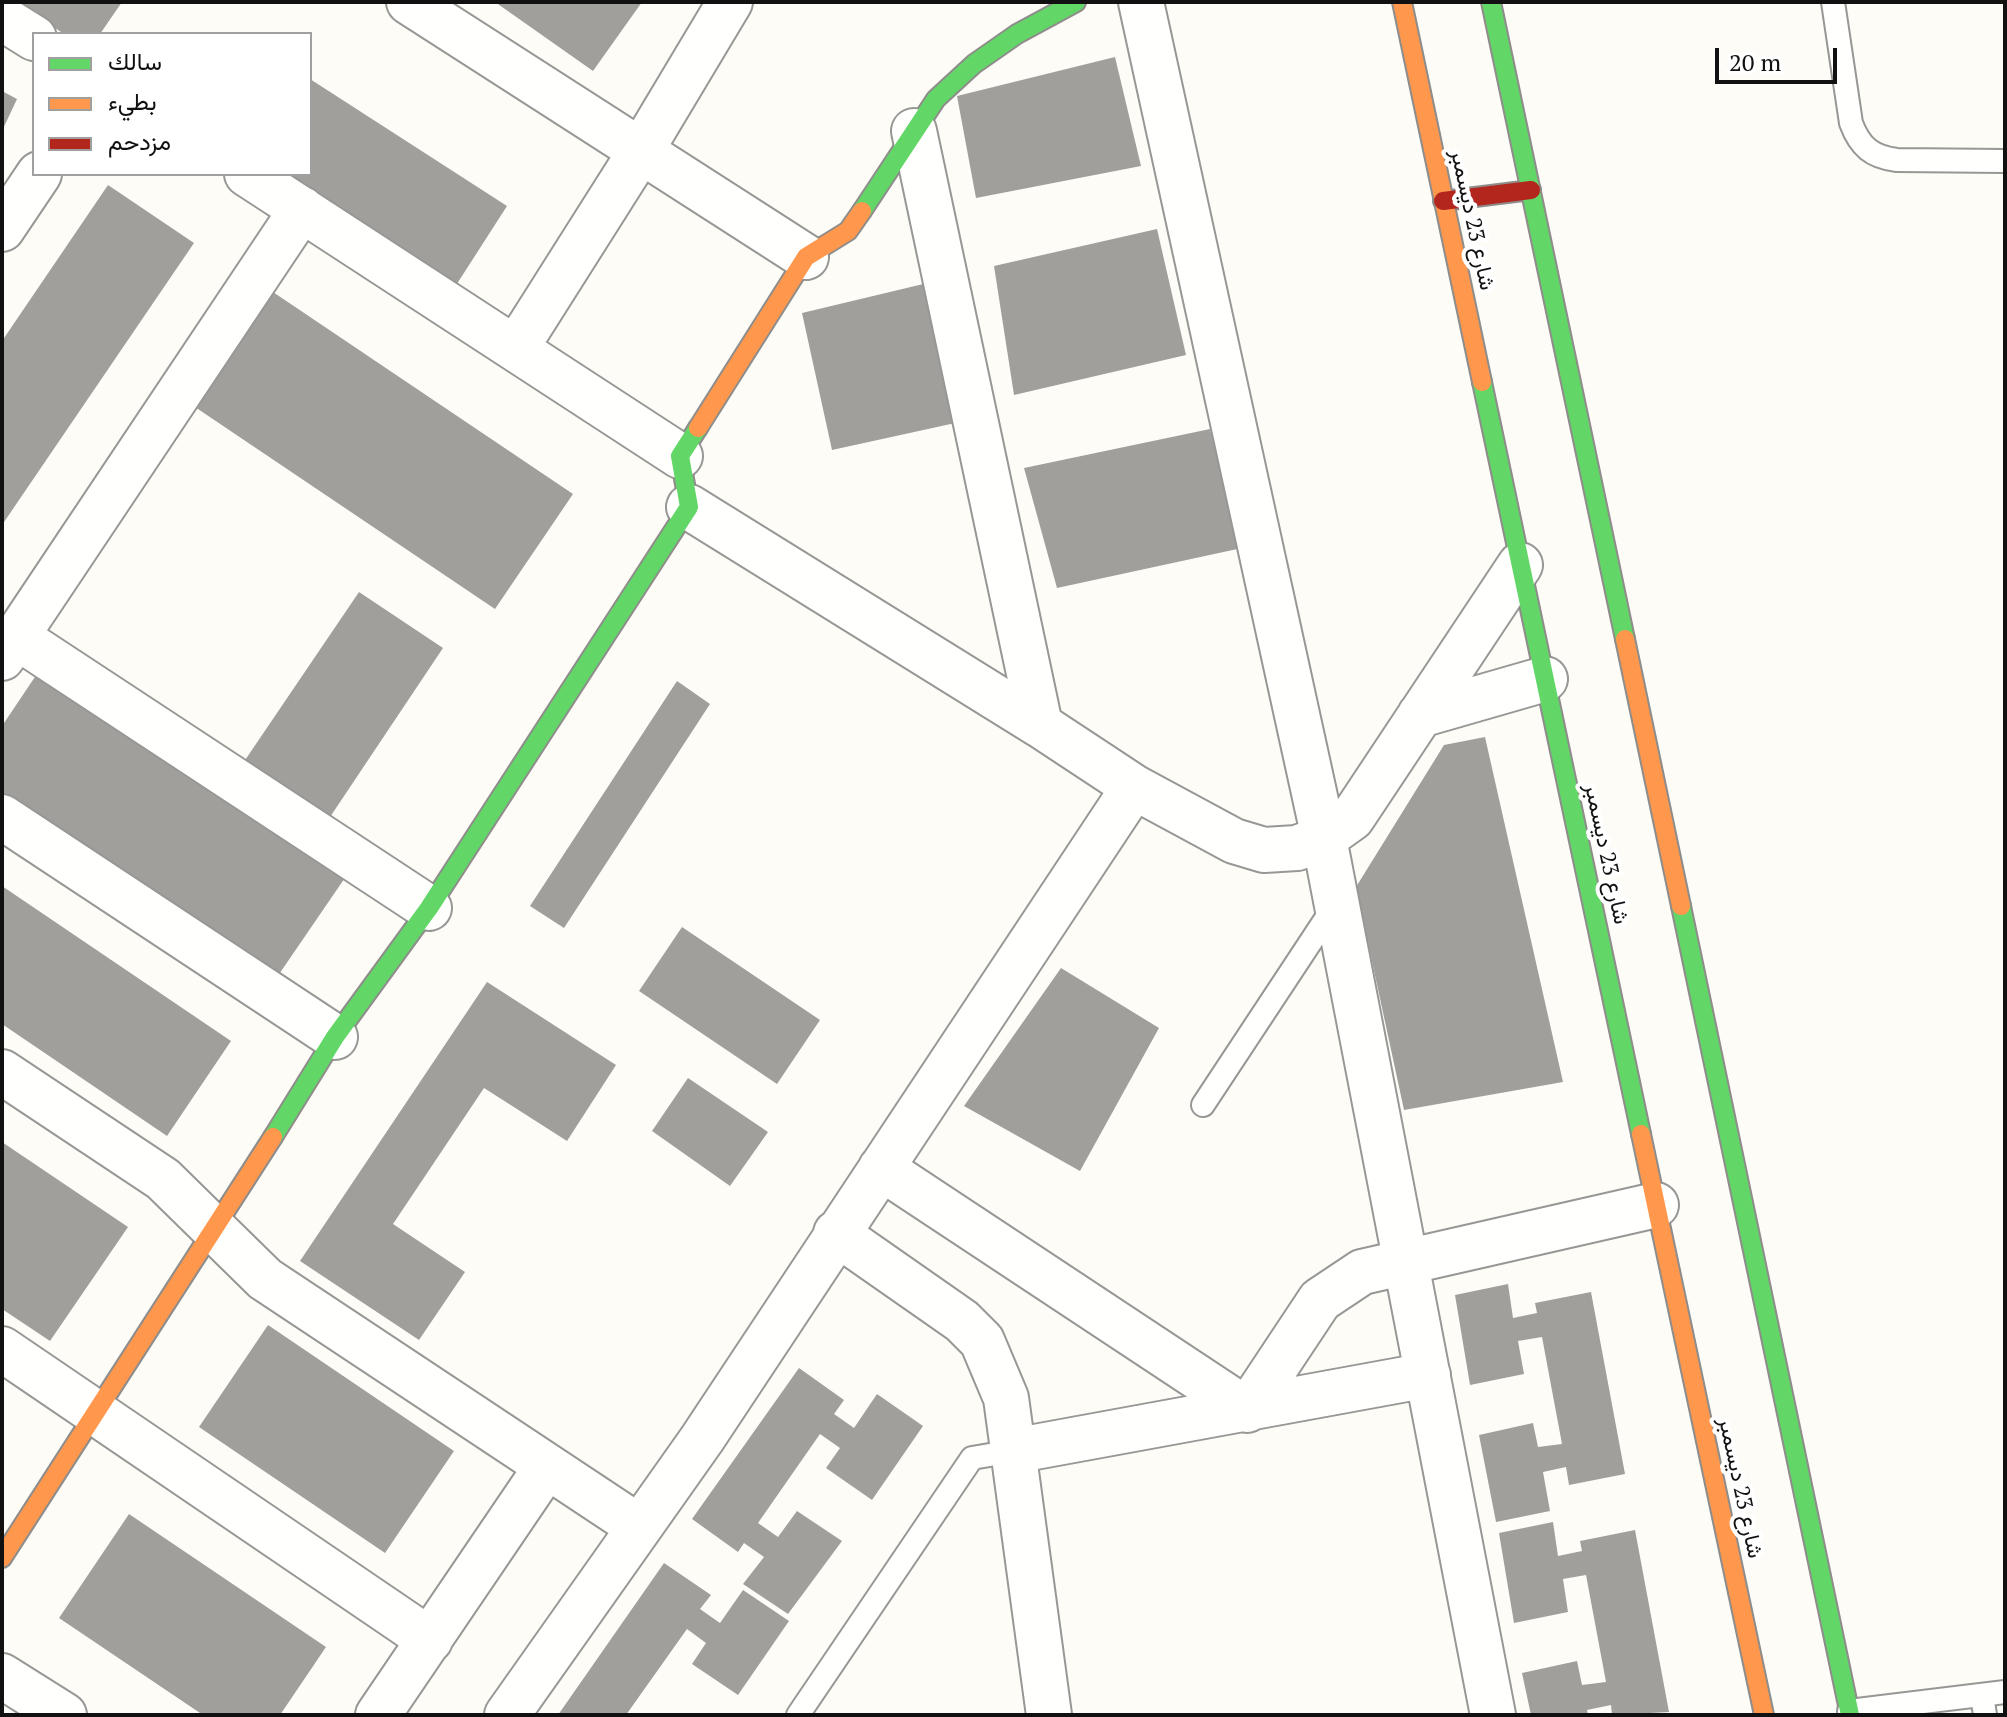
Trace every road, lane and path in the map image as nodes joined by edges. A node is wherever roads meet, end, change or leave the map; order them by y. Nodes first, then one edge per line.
1 (409, 2) edge
2 (730, 2) edge
3 (1076, 2) edge
4 (1141, 2) edge
5 (1402, 2) edge
6 (1491, 2) edge
7 (1833, 2) edge
8 (2, 18) edge
9 (32, 37) edge
10 (914, 131) junction
11 (642, 149) junction
12 (2005, 161) edge
13 (38, 176) edge
14 (250, 176) edge
15 (1531, 190) junction
16 (1443, 201) junction
17 (302, 209) junction
18 (2, 229) edge
19 (806, 257) junction
20 (516, 348) junction
21 (680, 456) junction
22 (689, 507) junction
23 (1520, 565) junction
24 (10, 648) edge
25 (1545, 679) junction
26 (1420, 715) junction
27 (1040, 725) junction
28 (1134, 787) junction
29 (2, 817) edge
30 (1324, 838) junction
31 (1337, 902) junction
32 (429, 908) junction
33 (335, 1037) junction
34 (2, 1072) edge
35 (1203, 1105) dead end
36 (881, 1168) junction
37 (1656, 1205) junction
38 (214, 1231) junction
39 (836, 1233) junction
40 (1406, 1262) junction
41 (2, 1349) edge
42 (1428, 1375) junction
43 (1247, 1410) junction
44 (96, 1413) junction
45 (1013, 1451) junction
46 (547, 1466) junction
47 (639, 1527) junction
48 (2, 1558) edge
49 (430, 1640) junction
50 (2, 1676) edge
51 (2005, 1692) edge
52 (1983, 1705) edge
53 (1850, 1713) edge
54 (64, 1715) edge
55 (378, 1715) edge
56 (507, 1715) edge
57 (798, 1715) edge
58 (1049, 1715) edge
59 (1493, 1715) edge
60 (1764, 1715) edge

1 - 11 street
2 - 11 street
3 - 10 main road
4 - 30 street
5 - 16 main road, شارع 23 ديسمبر
6 - 15 main road
7 - 12 lane
8 - 9 street
10 - 19 main road
10 - 27 street
11 - 19 street
11 - 20 street
13 - 18 street
14 - 17 street
15 - 16 main road
15 - 53 main road
16 - 23 main road, شارع 23 ديسمبر
17 - 20 street
17 - 24 street
19 - 21 main road
20 - 21 street
21 - 22 main road
22 - 27 street
22 - 32 main road
23 - 25 main road, شارع 23 ديسمبر
23 - 26 street
24 - 32 street
25 - 26 street
25 - 37 main road, شارع 23 ديسمبر
26 - 30 street
27 - 28 street
28 - 30 street
28 - 36 street
29 - 33 street
30 - 31 street
31 - 35 lane
31 - 40 street
32 - 33 main road
33 - 38 main road
34 - 38 street
36 - 39 street
36 - 43 street
37 - 40 street
37 - 60 main road, شارع 23 ديسمبر
38 - 44 main road
38 - 46 street
39 - 45 street
39 - 47 street
40 - 42 street
40 - 43 street
41 - 44 street
42 - 43 street
42 - 59 street
43 - 45 street
44 - 48 main road
44 - 49 street
45 - 57 lane
45 - 58 street
46 - 47 street
46 - 49 street
47 - 56 street
49 - 55 street
50 - 54 street
51 - 52 lane
52 - 53 lane

